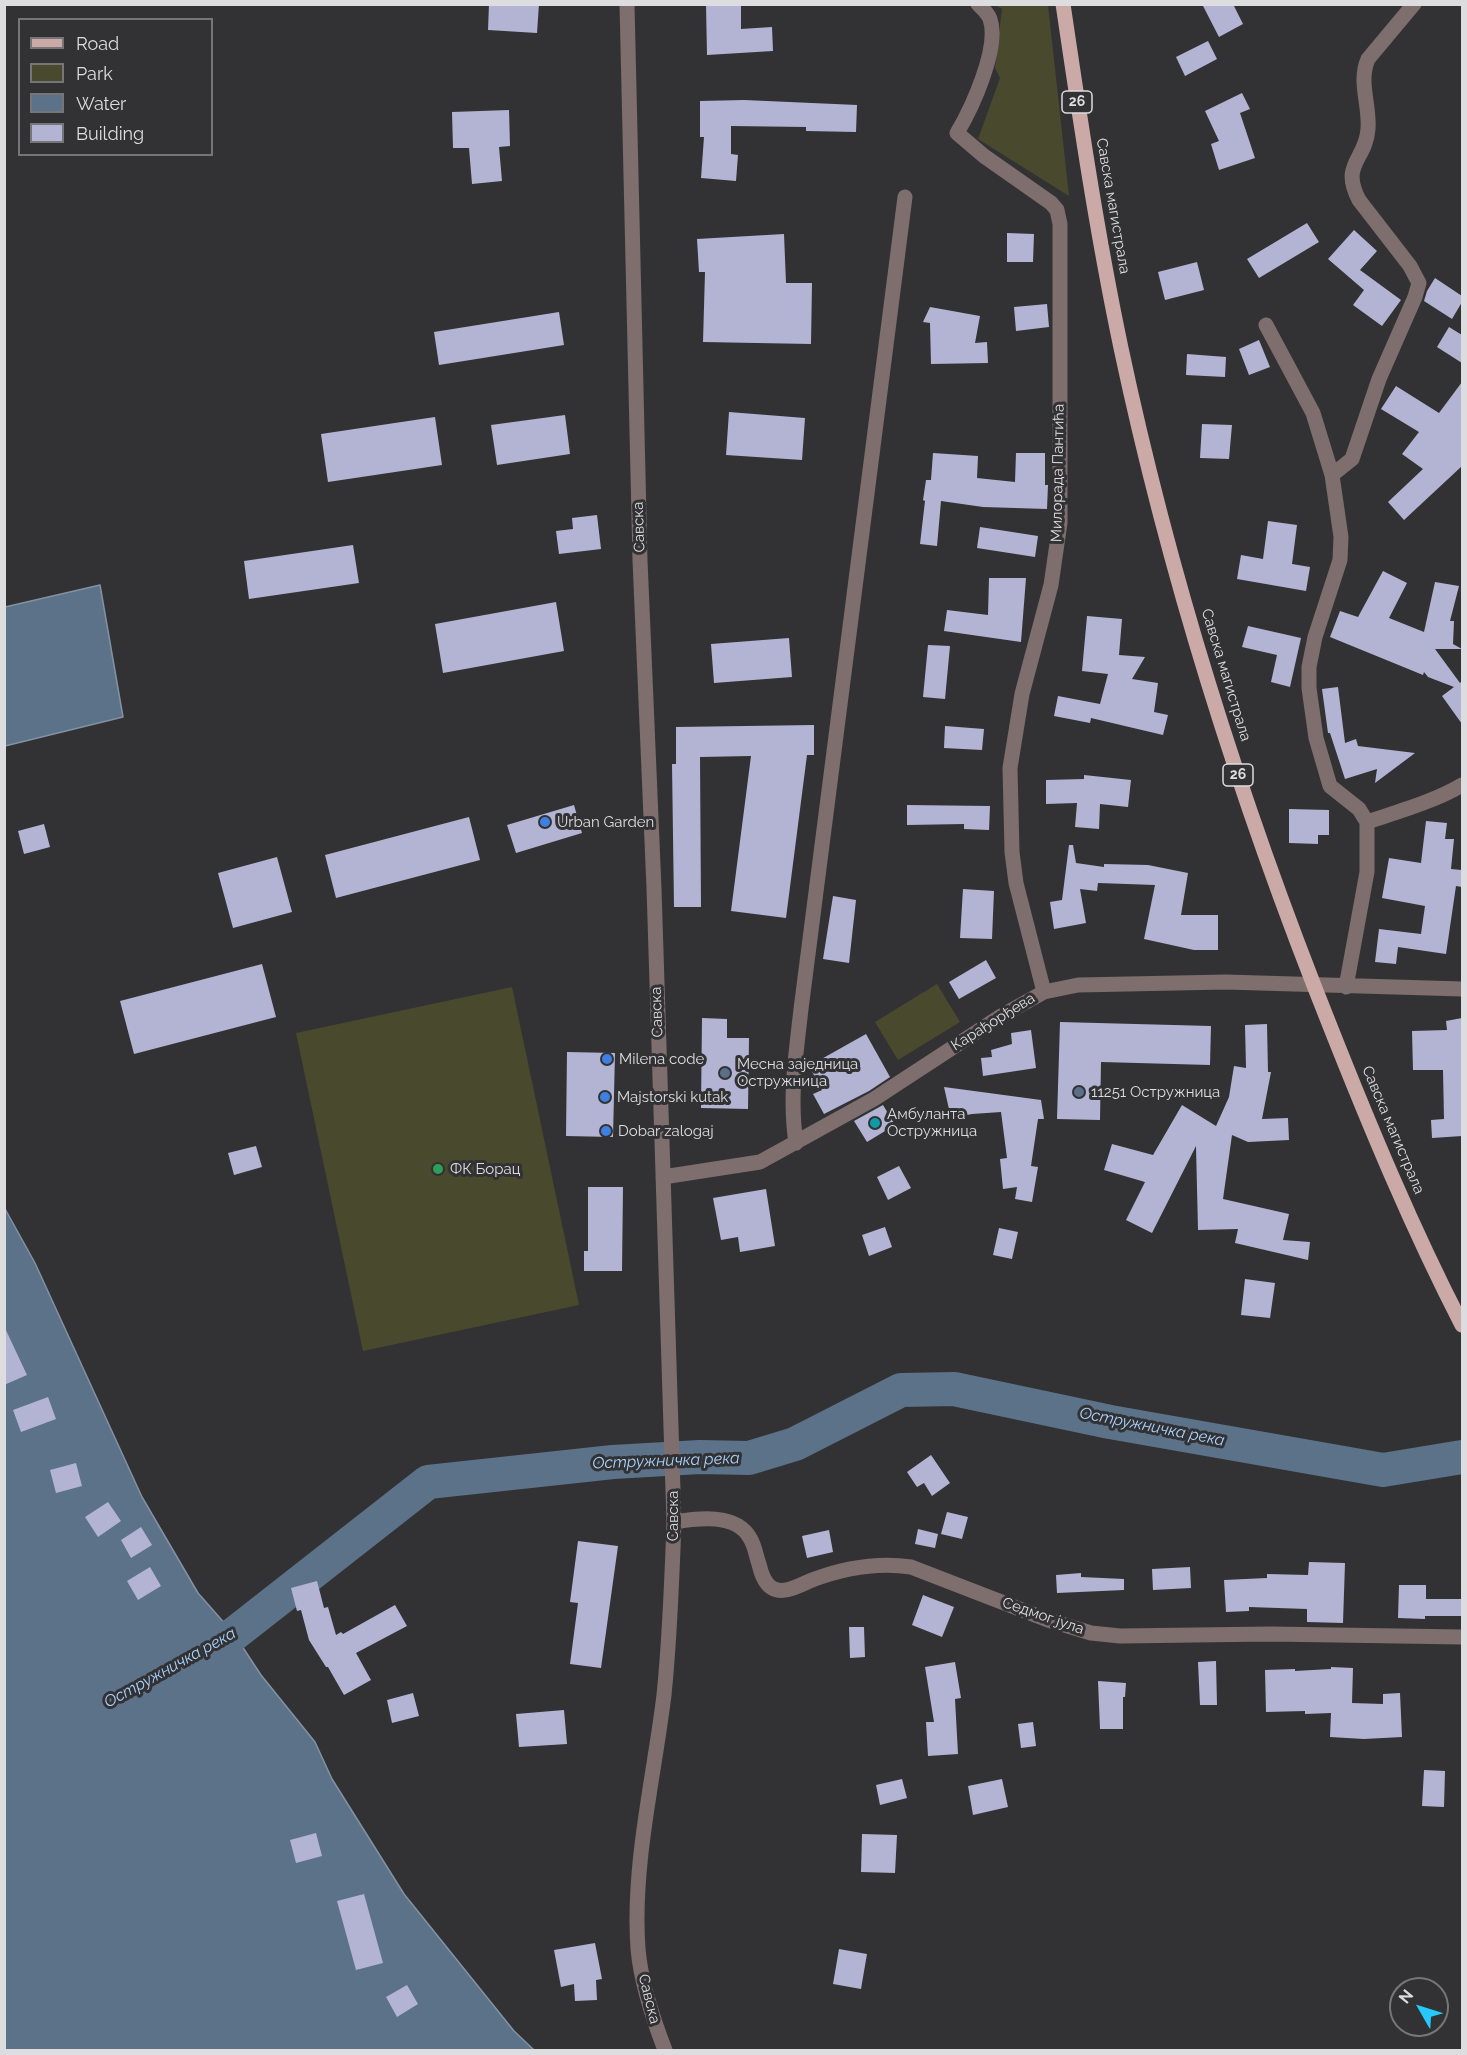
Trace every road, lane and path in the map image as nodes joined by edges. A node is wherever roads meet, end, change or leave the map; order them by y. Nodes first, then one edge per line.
1 (627, 4) edge
2 (978, 4) edge
3 (1063, 4) edge
4 (1414, 4) edge
5 (905, 197) dead end
6 (1266, 325) dead end
7 (1332, 475) junction
8 (1462, 784) edge
9 (1367, 822) junction
10 (1346, 987) junction
11 (1462, 990) edge
12 (1044, 992) junction
13 (796, 1143) junction
14 (663, 1177) junction
15 (1462, 1324) edge
16 (674, 1522) junction
17 (1462, 1637) edge
18 (665, 2050) edge

1 - 14 street, Савска
2 - 12 street, Милорада Пантића
3 - 15 main road, Савска магистрала / 26
4 - 7 street
5 - 13 street
6 - 7 street
7 - 9 street
8 - 9 street
9 - 10 street
10 - 11 street, Карађорђева
10 - 12 street, Карађорђева
12 - 13 street, Карађорђева
13 - 14 street, Карађорђева
14 - 16 street, Савска
16 - 17 street, Седмог јула
16 - 18 street, Савска

